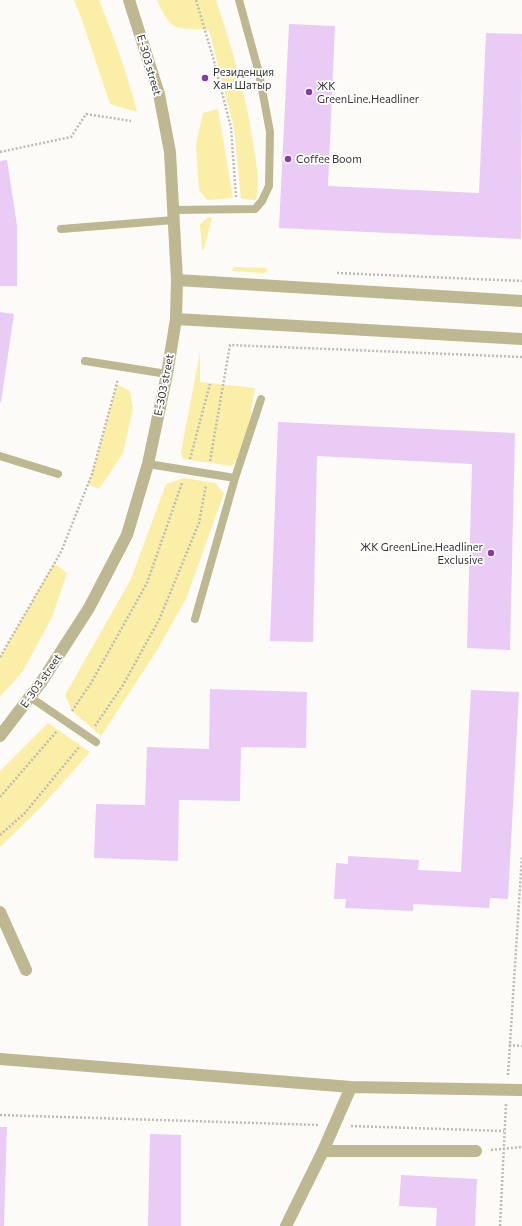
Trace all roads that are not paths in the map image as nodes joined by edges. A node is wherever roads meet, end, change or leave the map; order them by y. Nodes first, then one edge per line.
1 (129, 0) edge
2 (240, 0) edge
3 (174, 215) junction
4 (61, 229) dead end
5 (177, 280) junction
6 (522, 301) edge
7 (176, 319) junction
8 (522, 339) edge
9 (85, 361) dead end
10 (167, 374) junction
11 (261, 399) dead end
12 (0, 456) edge
13 (148, 464) junction
14 (58, 474) dead end
15 (235, 478) junction
16 (195, 619) dead end
17 (30, 697) junction
18 (0, 736) edge
19 (96, 742) dead end
20 (0, 912) edge
21 (26, 970) dead end
22 (0, 1059) edge
23 (351, 1087) junction
24 (522, 1090) edge
25 (323, 1151) junction
26 (476, 1151) road end
27 (286, 1226) edge

1 - 3 street, E-303 street
2 - 3 lane
3 - 4 lane
3 - 5 street, E-303 street
5 - 6 street
5 - 7 street, E-303 street
7 - 8 street
7 - 10 street, E-303 street
9 - 10 lane
10 - 13 street, E-303 street
11 - 15 lane
12 - 14 lane
13 - 15 lane
13 - 17 street, E-303 street
15 - 16 lane
17 - 18 street, E-303 street
17 - 19 lane
20 - 21 street
22 - 23 street
23 - 24 street
23 - 25 street
25 - 26 street
25 - 27 street

